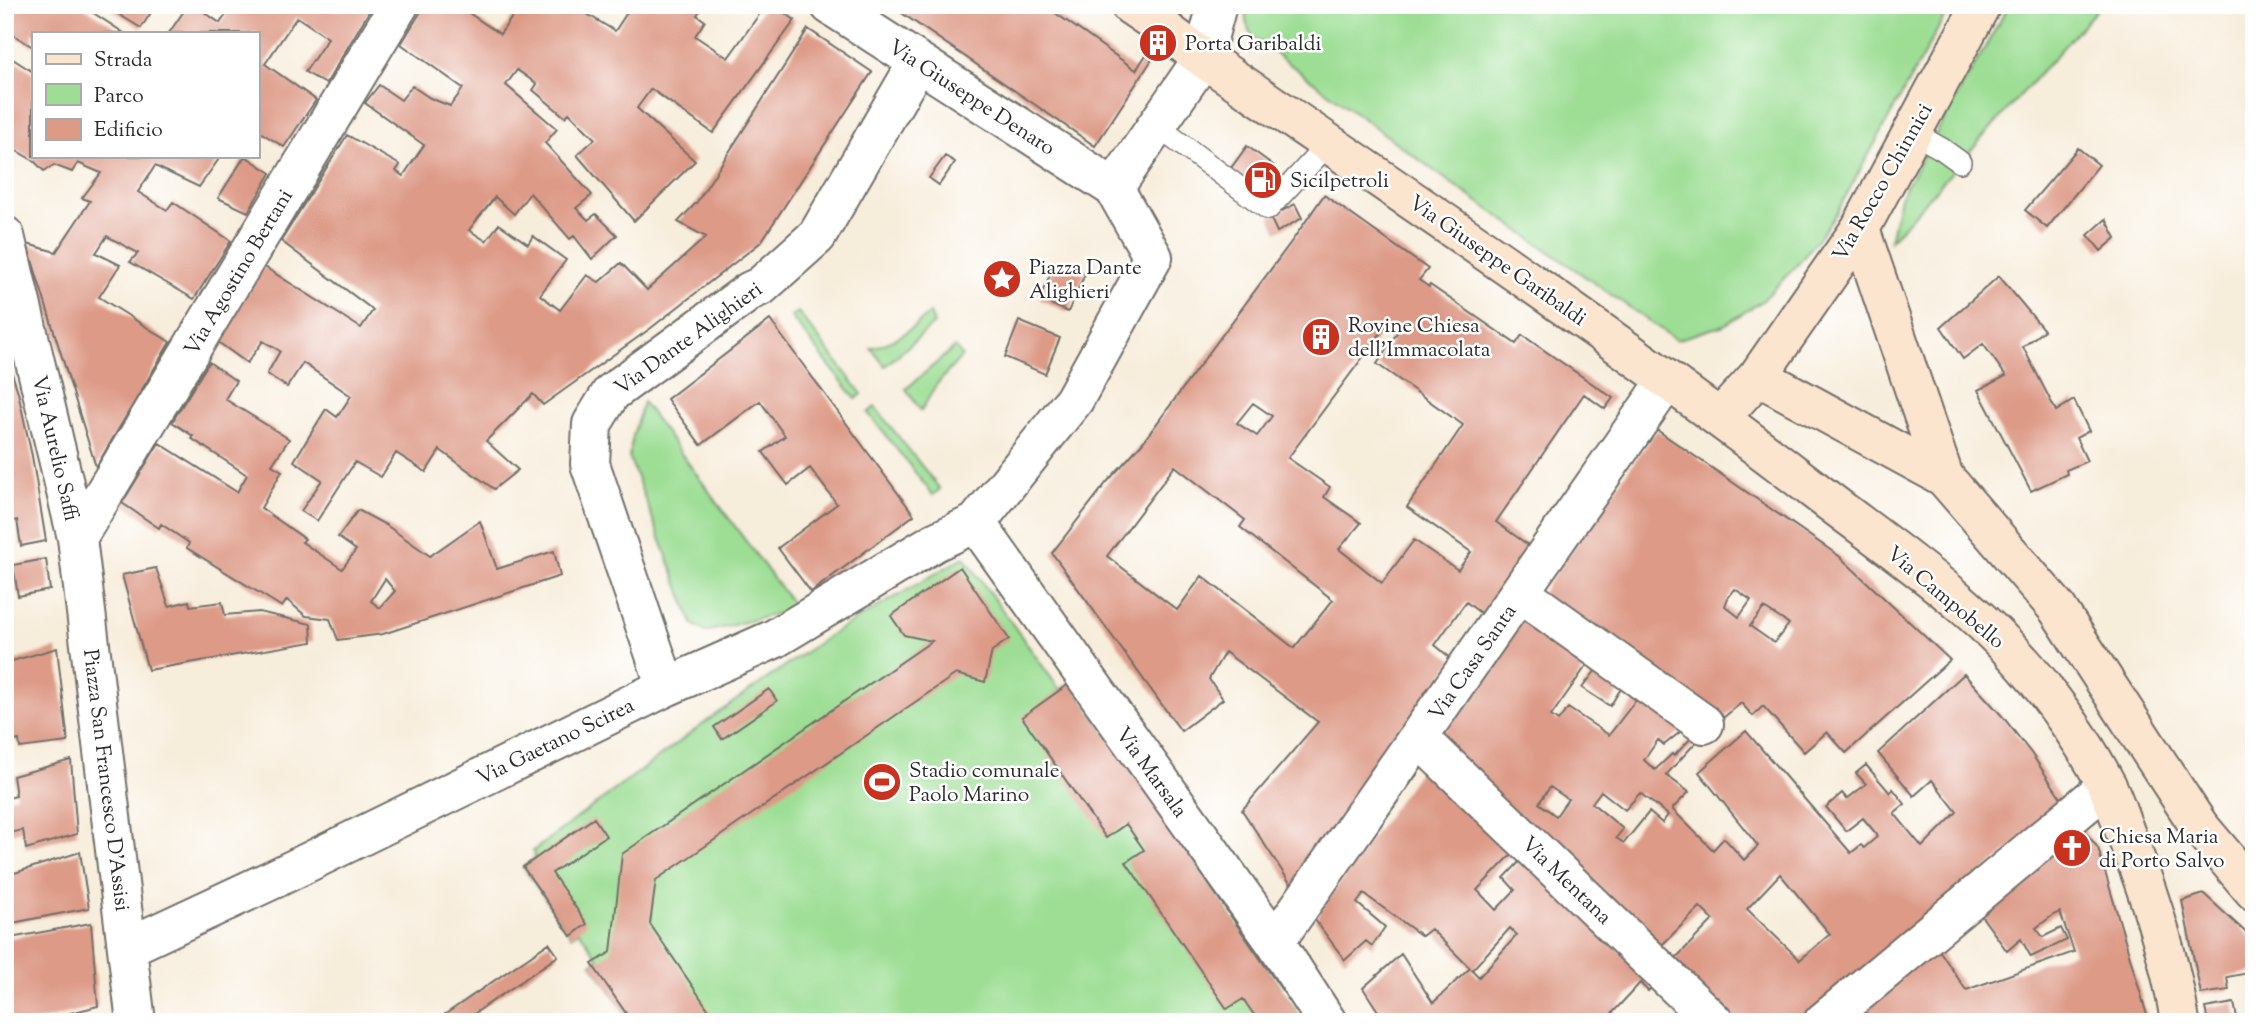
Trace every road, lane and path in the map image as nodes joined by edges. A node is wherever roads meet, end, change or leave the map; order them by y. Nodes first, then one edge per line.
1 (399, 5) edge
2 (830, 5) edge
3 (1130, 5) edge
4 (1217, 5) edge
5 (1982, 5) edge
6 (1203, 58) junction
7 (918, 62) junction
8 (1157, 126) junction
9 (1912, 132) junction
10 (1329, 143) junction
11 (1960, 162) dead end
12 (1114, 188) junction
13 (1860, 229) junction
14 (7, 251) edge
15 (18, 351) edge
16 (1758, 376) junction
17 (1667, 381) junction
18 (1720, 418) junction
19 (1944, 477) junction
20 (976, 523) junction
21 (77, 538) junction
22 (1520, 593) junction
23 (666, 687) junction
24 (1704, 724) dead end
25 (1419, 738) junction
26 (2107, 786) junction
27 (2254, 891) edge
28 (1275, 942) junction
29 (128, 947) junction
30 (136, 1022) edge
31 (1327, 1022) edge
32 (1714, 1022) edge
33 (1823, 1022) edge
34 (2180, 1022) edge

1 - 21 street, Via Agostino Bertani
2 - 7 street, Via Giuseppe Denaro
3 - 6 main road, Via Giuseppe Garibaldi
4 - 6 street
5 - 9 main road, Via Rocco Chinnici
6 - 8 street
6 - 10 main road, Via Giuseppe Garibaldi
7 - 12 street, Via Giuseppe Denaro
7 - 23 street, Via Dante Alighieri
8 - 10 lane
8 - 12 street
9 - 11 lane
9 - 13 main road, Via Rocco Chinnici
10 - 17 main road, Via Giuseppe Garibaldi
12 - 20 street
13 - 16 main road, Via Rocco Chinnici
13 - 19 main road
14 - 15 street, Via Aurelio Saffi
15 - 21 street, Via Aurelio Saffi
16 - 18 main road, Via Rocco Chinnici
16 - 19 main road
17 - 18 main road, Via Giuseppe Garibaldi
17 - 22 street, Via Casa Santa
18 - 26 main road, Via Campobello
19 - 27 main road
20 - 23 street, Via Gaetano Scirea
20 - 28 street, Via Marsala
21 - 29 street, Piazza San Francesco D'Assisi
22 - 24 street
22 - 25 street, Via Casa Santa
23 - 29 street, Via Gaetano Scirea
25 - 28 street, Via Casa Santa
25 - 32 street, Via Mentana
26 - 33 street
26 - 34 main road, Via Campobello
28 - 31 street, Via Marsala
29 - 30 street, Piazza San Francesco D'Assisi

